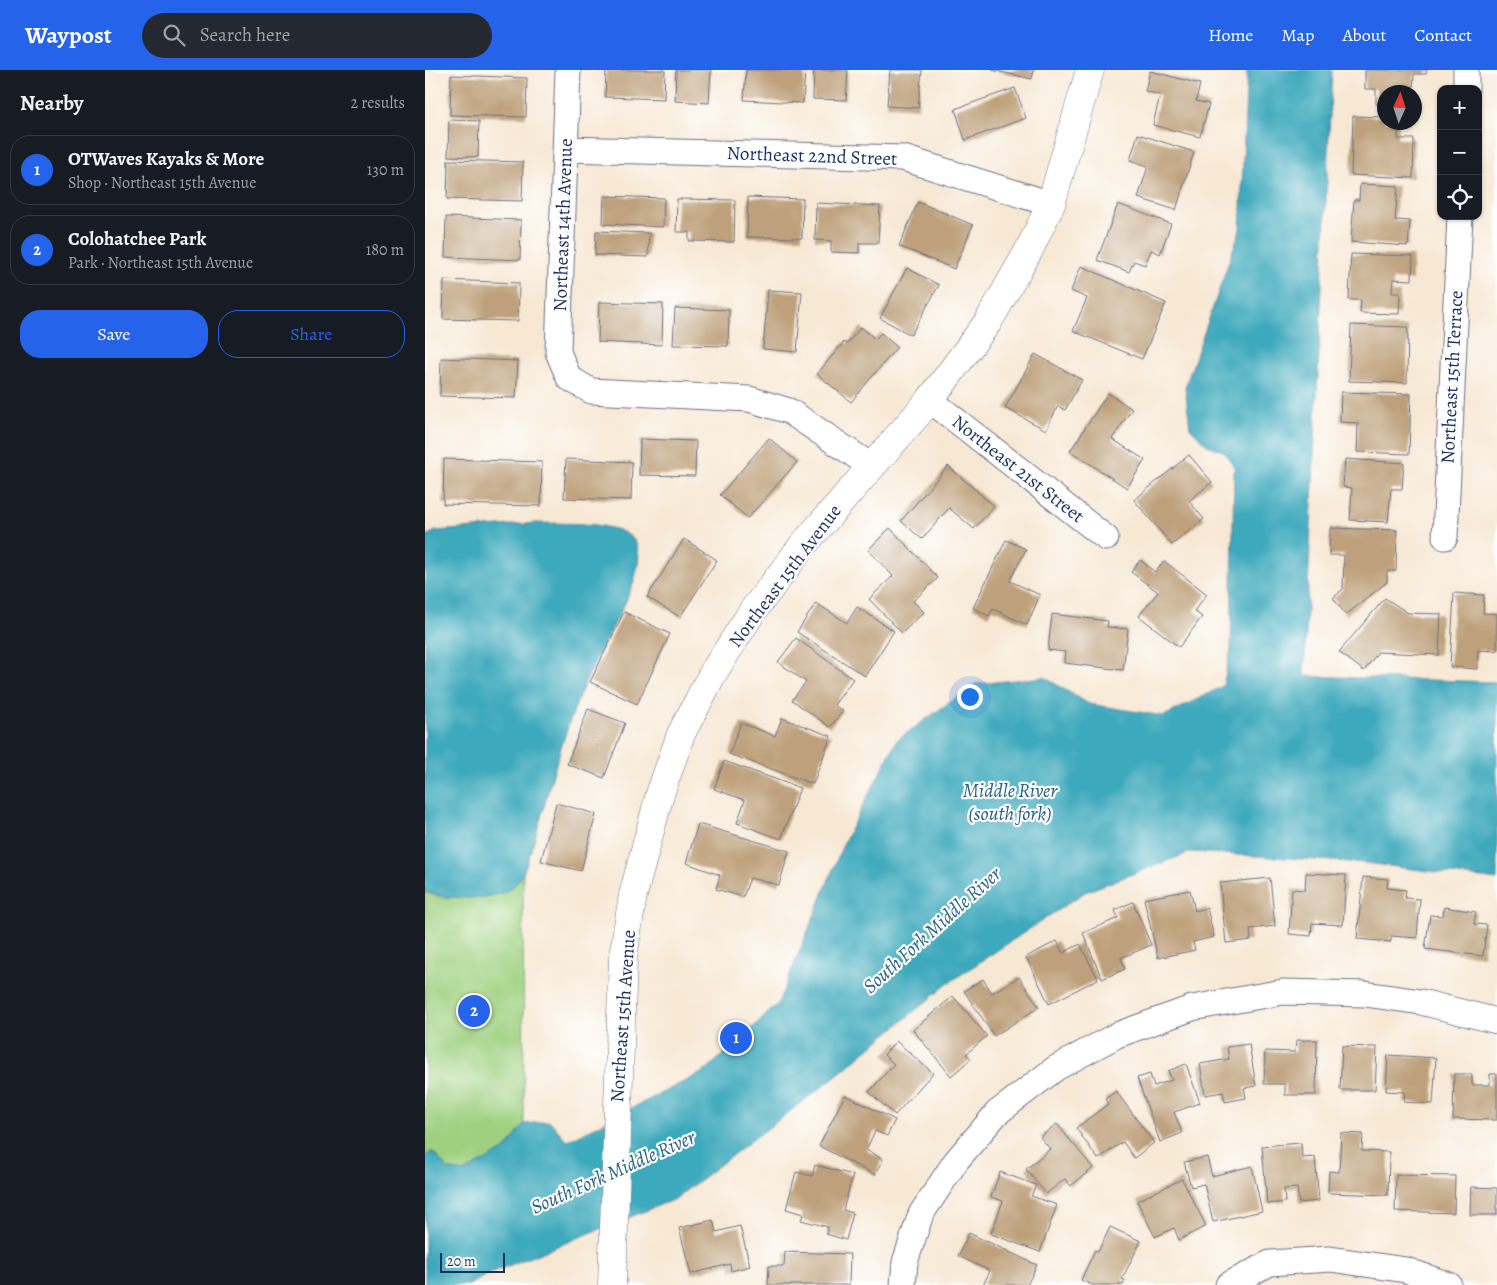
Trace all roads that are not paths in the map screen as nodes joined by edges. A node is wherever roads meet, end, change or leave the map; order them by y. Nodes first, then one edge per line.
1 (568, 70) edge
2 (1090, 70) edge
3 (1467, 70) edge
4 (1466, 85) edge
5 (566, 149) junction
6 (1051, 204) junction
7 (1460, 220) edge
8 (930, 400) junction
9 (871, 466) junction
10 (1445, 537) dead end
11 (1106, 538) dead end
12 (1497, 1021) edge
13 (612, 1285) edge
14 (903, 1285) edge
15 (1228, 1285) edge
16 (1449, 1285) edge

1 - 5 street, Northeast 14th Avenue
2 - 6 street, Northeast 15th Avenue
3 - 4 street
5 - 6 street, Northeast 22nd Street
5 - 9 street, Northeast 14th Avenue
6 - 8 street, Northeast 15th Avenue
7 - 10 street, Northeast 15th Terrace
8 - 9 street, Northeast 15th Avenue
8 - 11 street, Northeast 21st Street
9 - 13 street, Northeast 15th Avenue
12 - 14 street
15 - 16 street

